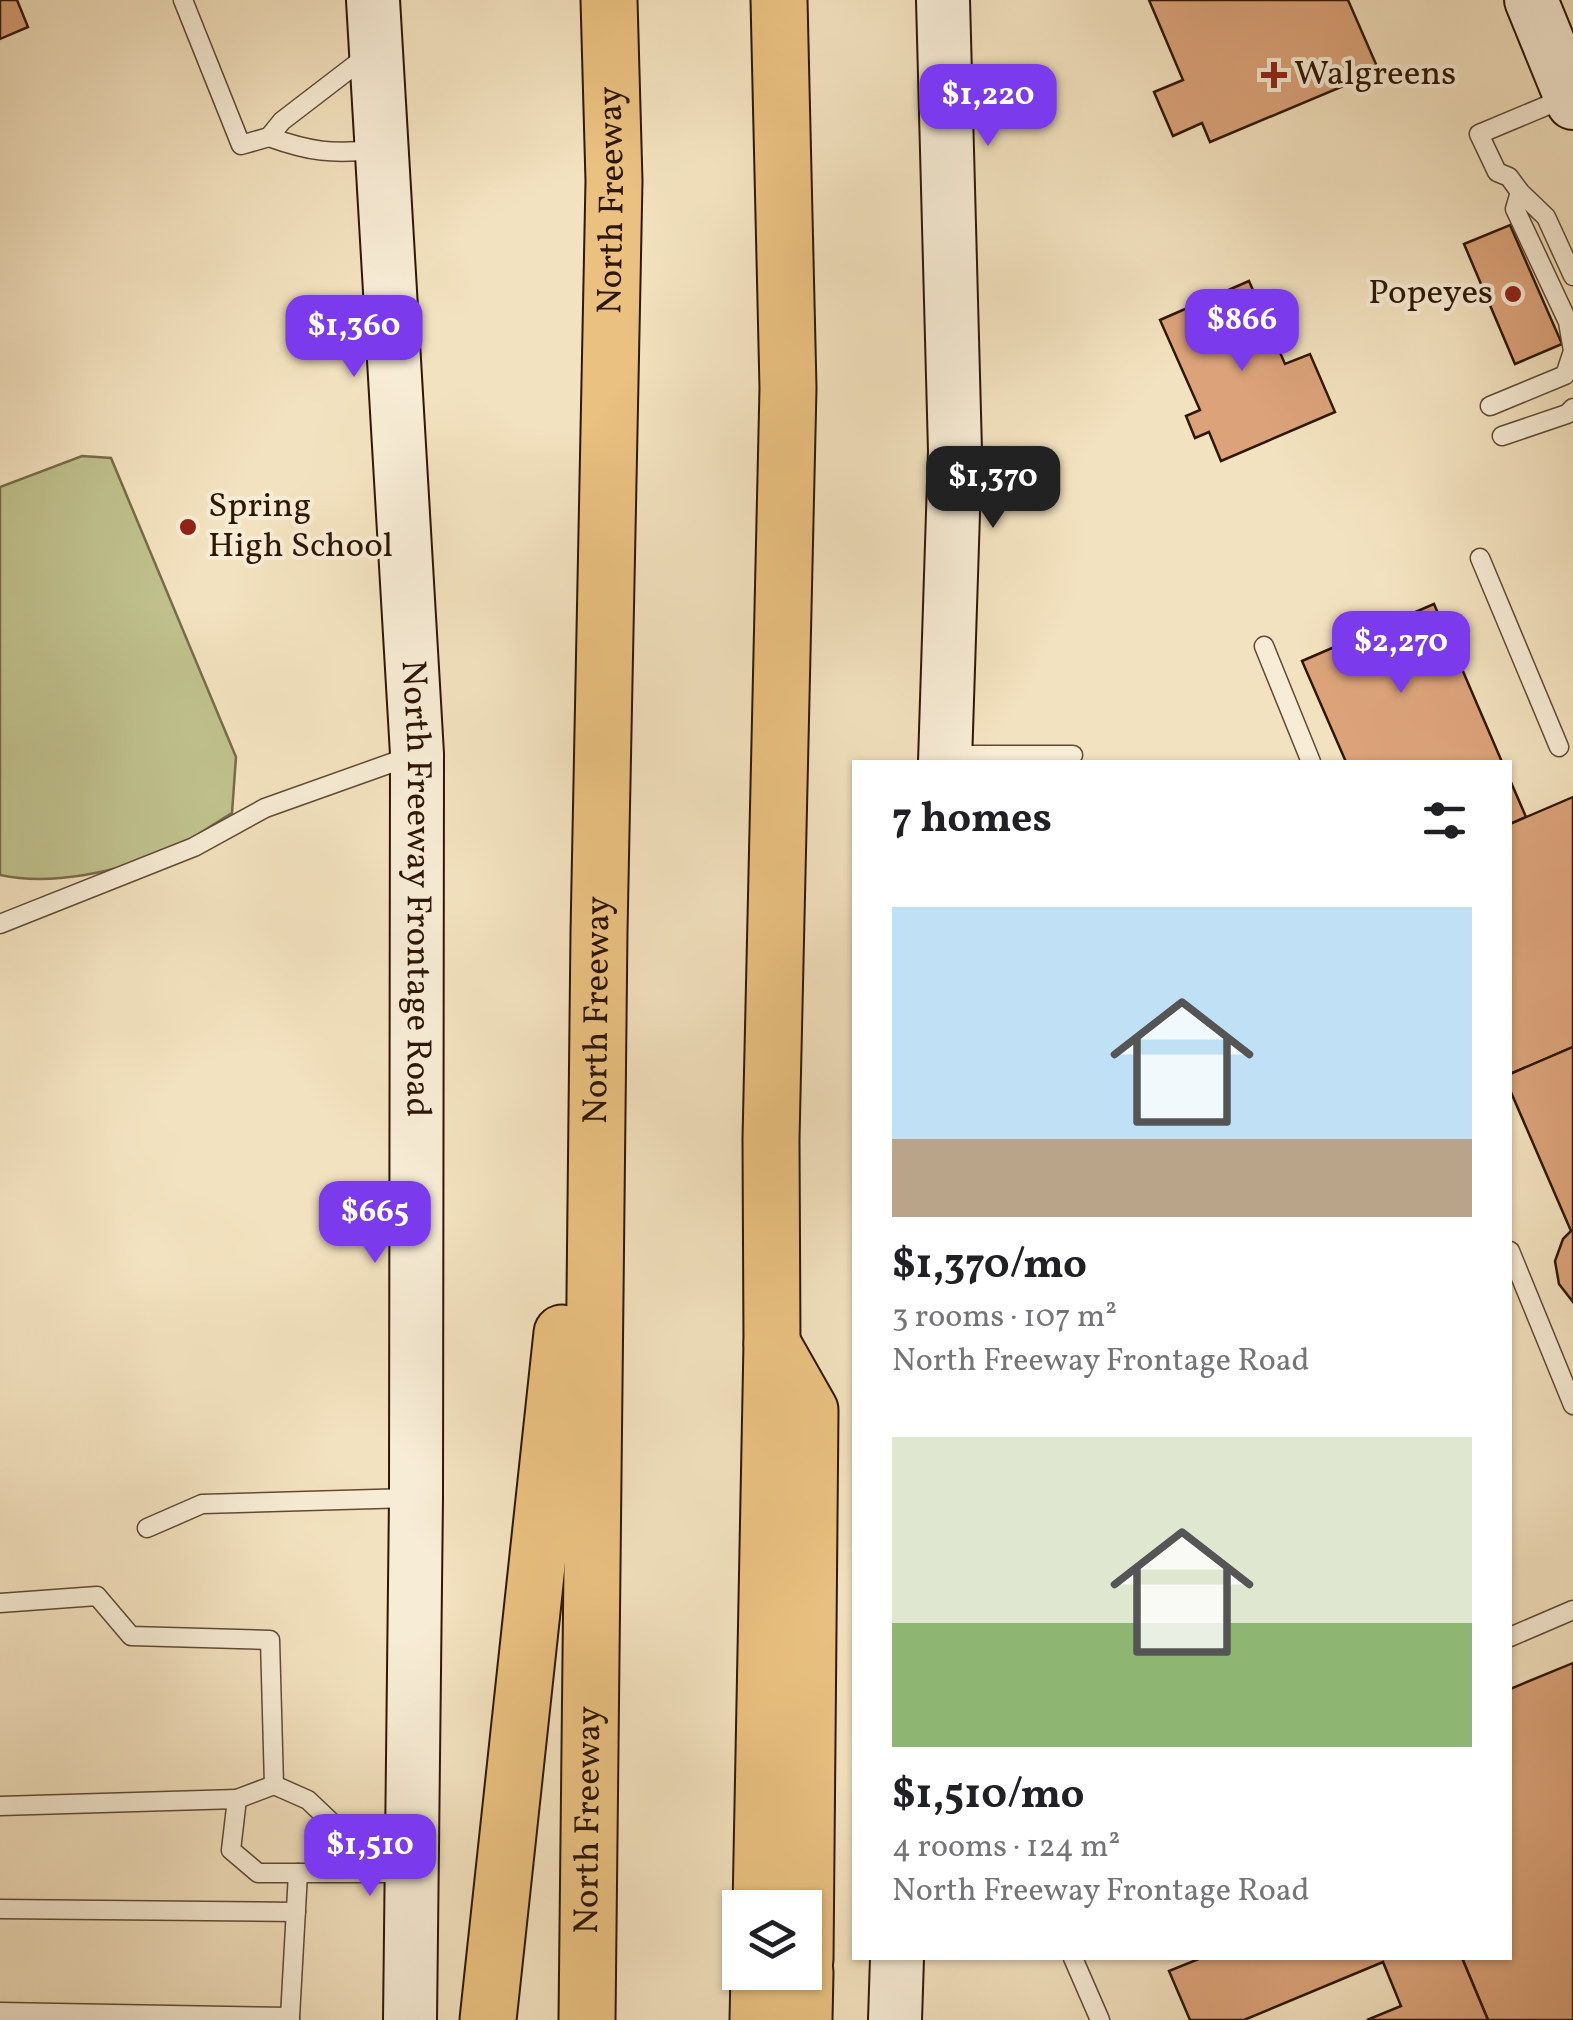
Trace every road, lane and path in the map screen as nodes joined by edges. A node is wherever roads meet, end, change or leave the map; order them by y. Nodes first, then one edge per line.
1 (184, 0) edge
2 (609, 0) edge
3 (779, 0) edge
4 (943, 0) edge
5 (1531, 0) edge
6 (374, 24) edge
7 (1572, 100) edge
8 (268, 137) junction
9 (382, 149) junction
10 (1520, 192) junction
11 (1573, 276) edge
12 (1490, 406) dead end
13 (1573, 408) edge
14 (1502, 436) dead end
15 (1480, 558) dead end
16 (1264, 646) dead end
17 (1559, 747) dead end
18 (416, 754) junction
19 (1073, 755) dead end
20 (945, 759) edge
21 (1310, 760) edge
22 (0, 924) edge
23 (598, 932) junction
24 (1512, 1256) edge
25 (772, 1342) junction
26 (1573, 1405) edge
27 (416, 1498) junction
28 (147, 1528) dead end
29 (0, 1603) edge
30 (1573, 1610) edge
31 (1512, 1636) edge
32 (274, 1785) junction
33 (238, 1799) junction
34 (0, 1806) edge
35 (412, 1857) junction
36 (298, 1873) junction
37 (760, 1890) edge
38 (806, 1890) edge
39 (0, 1909) edge
40 (296, 1912) junction
41 (897, 1960) edge
42 (1074, 1960) edge
43 (759, 1990) edge
44 (805, 1990) edge
45 (0, 2012) edge
46 (290, 2018) edge
47 (410, 2020) edge
48 (488, 2020) edge
49 (587, 2020) edge
50 (758, 2020) edge
51 (804, 2020) edge
52 (894, 2020) edge
53 (1100, 2020) edge

1 - 8 lane
2 - 23 highway, North Freeway
3 - 25 highway
4 - 20 main road
5 - 7 main road
6 - 8 lane
6 - 9 main road, North Freeway Frontage Road
7 - 10 lane
8 - 9 lane
9 - 18 main road, North Freeway Frontage Road
10 - 11 lane
10 - 12 lane
13 - 14 lane
15 - 17 lane
16 - 21 lane
18 - 22 lane
18 - 27 main road, North Freeway Frontage Road
19 - 20 lane
23 - 48 highway
23 - 49 highway, North Freeway
24 - 26 lane
25 - 37 highway
25 - 38 highway
27 - 28 lane
27 - 35 main road, North Freeway Frontage Road
29 - 32 lane
30 - 31 lane
32 - 33 lane
32 - 35 lane
33 - 34 lane
33 - 36 lane
35 - 36 lane
35 - 47 main road, North Freeway Frontage Road
36 - 40 lane
39 - 40 lane
40 - 46 lane
41 - 52 main road
42 - 53 lane
43 - 50 highway
44 - 51 highway
45 - 46 lane

